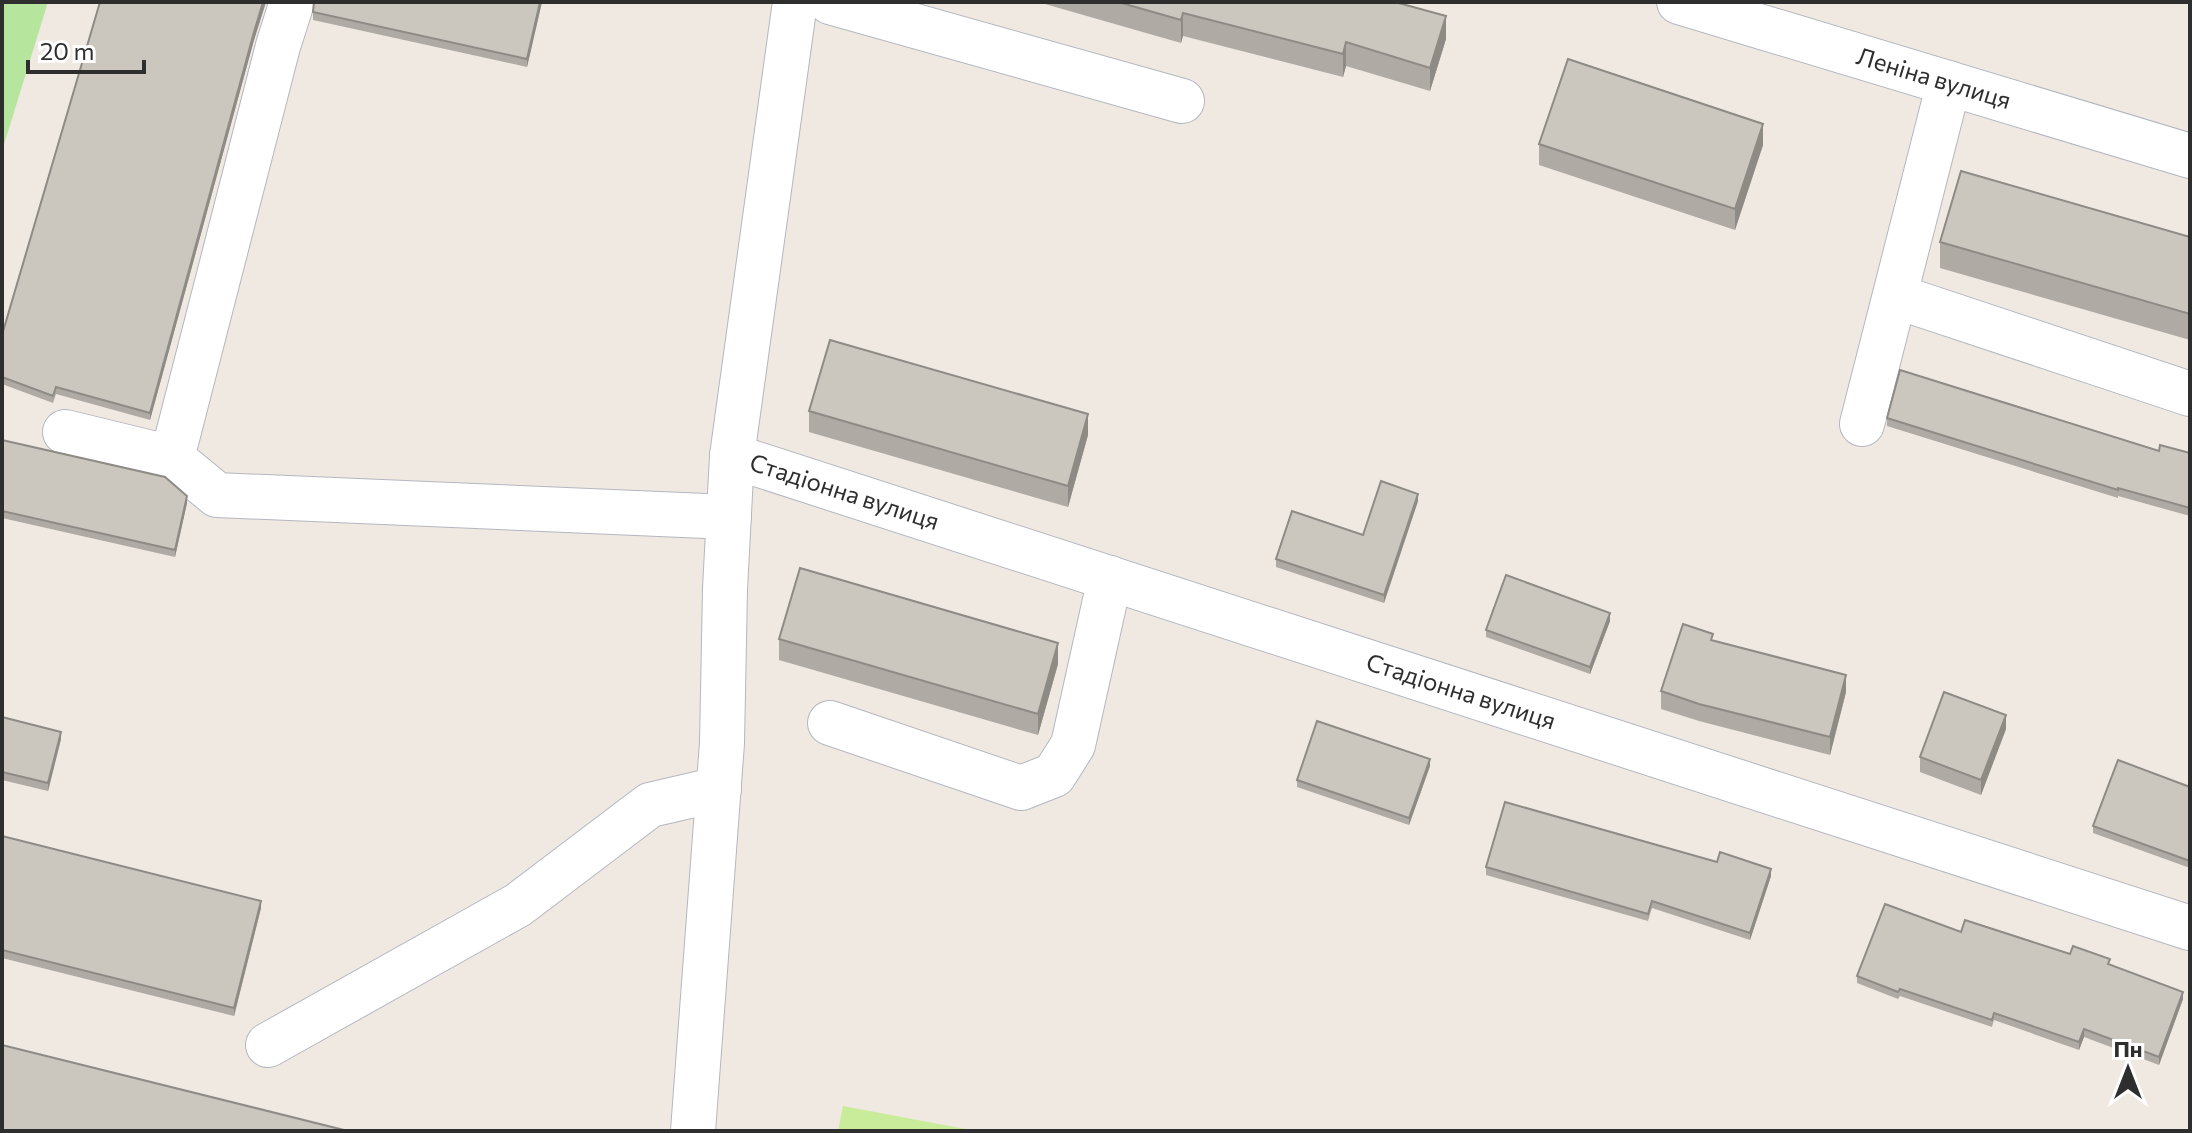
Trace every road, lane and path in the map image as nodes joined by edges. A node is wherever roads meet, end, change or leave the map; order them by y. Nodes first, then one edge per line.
1 (292, 2) edge
2 (795, 2) edge
3 (830, 2) edge
4 (1681, 2) edge
5 (1949, 83) junction
6 (1182, 101) dead end
7 (2190, 156) edge
8 (1895, 296) junction
9 (2190, 394) edge
10 (1862, 424) dead end
11 (65, 432) dead end
12 (732, 456) junction
13 (172, 458) junction
14 (729, 517) junction
15 (1110, 578) junction
16 (830, 723) dead end
17 (719, 789) junction
18 (2190, 928) edge
19 (268, 1045) dead end
20 (693, 1131) edge

1 - 13 street
2 - 12 street
3 - 6 street
4 - 5 street, Леніна вулиця
5 - 7 street, Леніна вулиця
5 - 8 street
8 - 9 street
8 - 10 street
11 - 13 street
12 - 14 street
12 - 15 street, Стадіонна вулиця
13 - 14 street
14 - 17 street
15 - 16 street
15 - 18 street, Стадіонна вулиця
17 - 19 street
17 - 20 street

